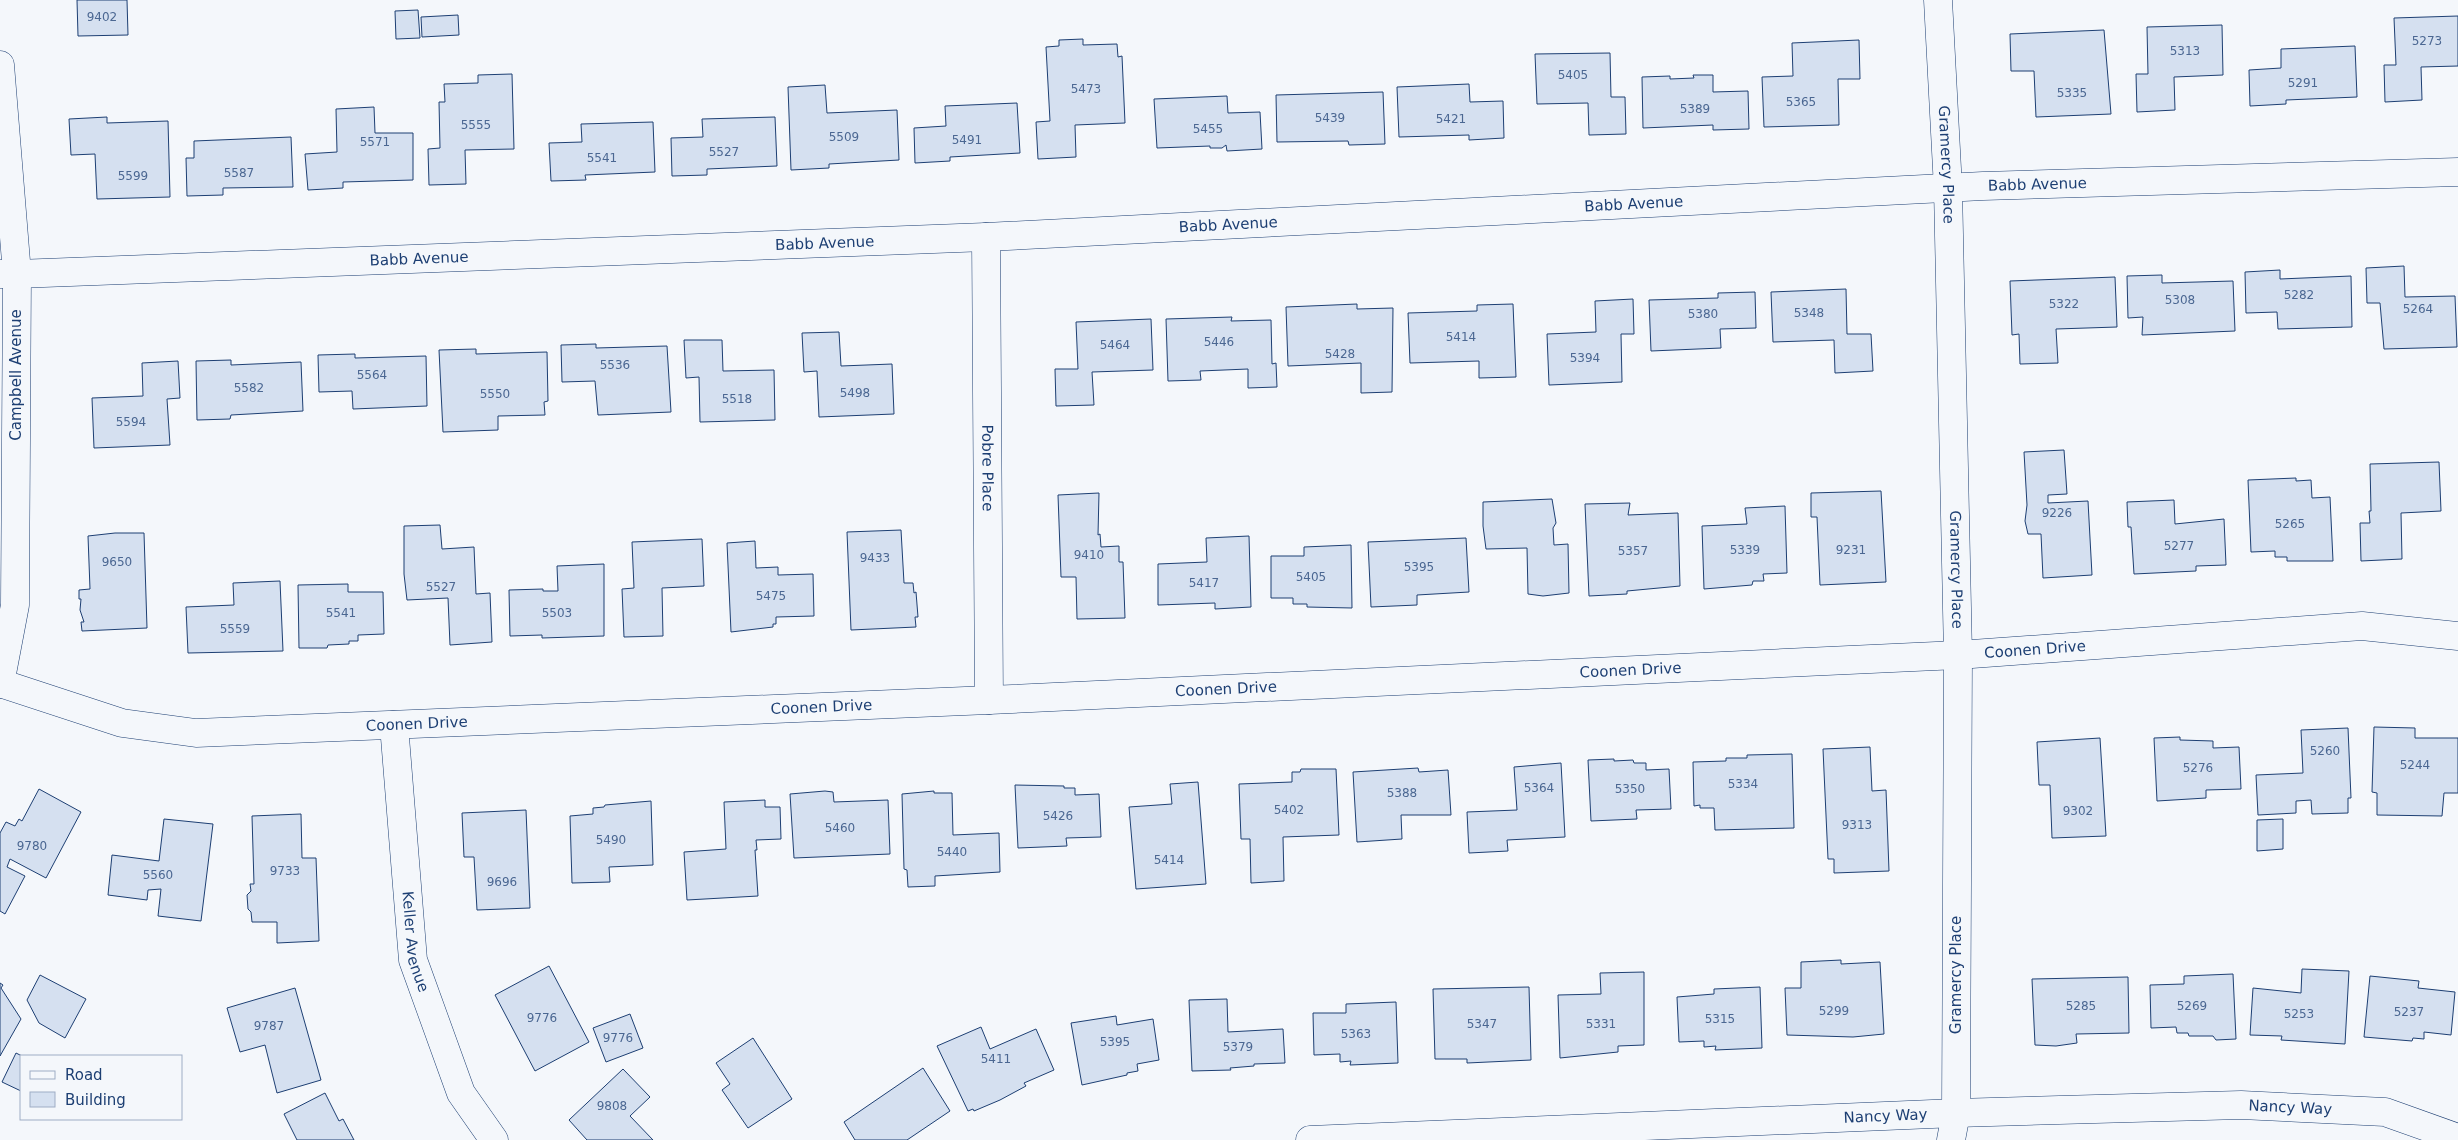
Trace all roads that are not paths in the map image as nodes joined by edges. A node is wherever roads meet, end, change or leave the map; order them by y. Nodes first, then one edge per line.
1 (1938, 0) edge
2 (0, 65) edge
3 (2458, 172) edge
4 (1948, 188) junction
5 (986, 237) junction
6 (8, 274) edge
7 (2458, 636) edge
8 (1958, 656) junction
9 (0, 684) edge
10 (989, 700) junction
11 (394, 725) junction
12 (1956, 1113) junction
13 (2458, 1138) edge
14 (494, 1140) edge
15 (1310, 1140) edge
16 (1951, 1140) edge

1 - 4 street, Gramercy Place
2 - 6 street, Campbell Avenue
3 - 4 street, Babb Avenue
4 - 5 street, Babb Avenue
4 - 8 street, Gramercy Place
5 - 6 street, Babb Avenue
5 - 10 street, Pobre Place
6 - 9 street, Campbell Avenue
7 - 8 street, Coonen Drive
8 - 10 street, Coonen Drive
8 - 12 street, Gramercy Place
9 - 11 street, Coonen Drive
10 - 11 street, Coonen Drive
11 - 14 street, Keller Avenue
12 - 13 street, Nancy Way
12 - 15 street, Nancy Way
12 - 16 street, Gramercy Place

